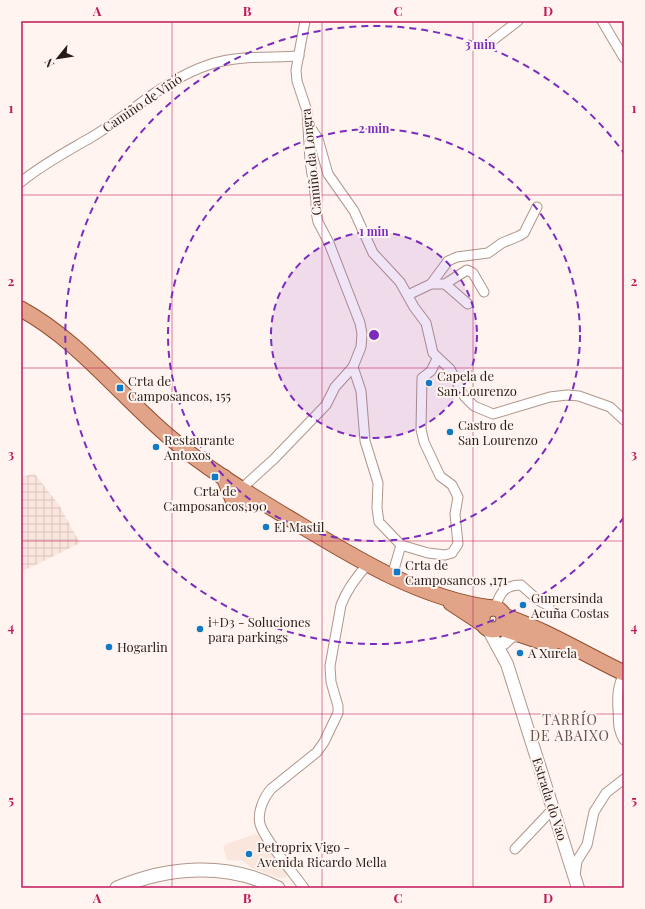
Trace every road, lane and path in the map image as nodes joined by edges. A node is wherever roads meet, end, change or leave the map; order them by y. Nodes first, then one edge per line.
1 (305, 21) edge
2 (518, 21) edge
3 (602, 21) edge
4 (488, 44) dead end
5 (299, 56) junction
6 (624, 58) edge
7 (308, 123) junction
8 (21, 182) edge
9 (537, 207) dead end
10 (431, 284) junction
11 (446, 284) junction
12 (484, 292) dead end
13 (408, 295) junction
14 (468, 304) dead end
15 (21, 309) edge
16 (437, 359) junction
17 (353, 367) junction
18 (624, 420) edge
19 (237, 494) junction
20 (401, 545) junction
21 (368, 564) junction
22 (392, 576) junction
23 (549, 606) dead end
24 (496, 623) junction
25 (593, 659) junction
26 (507, 664) junction
27 (623, 671) edge
28 (624, 740) edge
29 (624, 779) edge
30 (554, 811) junction
31 (515, 849) dead end
32 (575, 884) edge
33 (117, 888) edge
34 (278, 888) edge
35 (304, 888) edge

1 - 5 street, Camiño da Longra
2 - 4 street
3 - 6 street
5 - 7 street, Camiño da Longra
5 - 8 street, Camiño de Viñó
7 - 13 street
7 - 17 street, Camiño da Longra
9 - 10 street
10 - 11 street
10 - 13 street
11 - 12 street
11 - 14 street
13 - 16 street
15 - 19 main road
16 - 18 street
16 - 20 street
17 - 19 street, Camiño da Longra
17 - 20 street
19 - 21 main road
20 - 22 street
21 - 22 main road
21 - 35 street
22 - 24 main road
23 - 24 street
24 - 25 main road
24 - 25 main road
24 - 26 street, Estrada do Vao
24 - 26 street, Estrada do Vao
25 - 27 main road
26 - 30 street, Estrada do Vao
27 - 28 street
29 - 32 street
30 - 31 street
30 - 32 street, Estrada do Vao
33 - 34 main road

